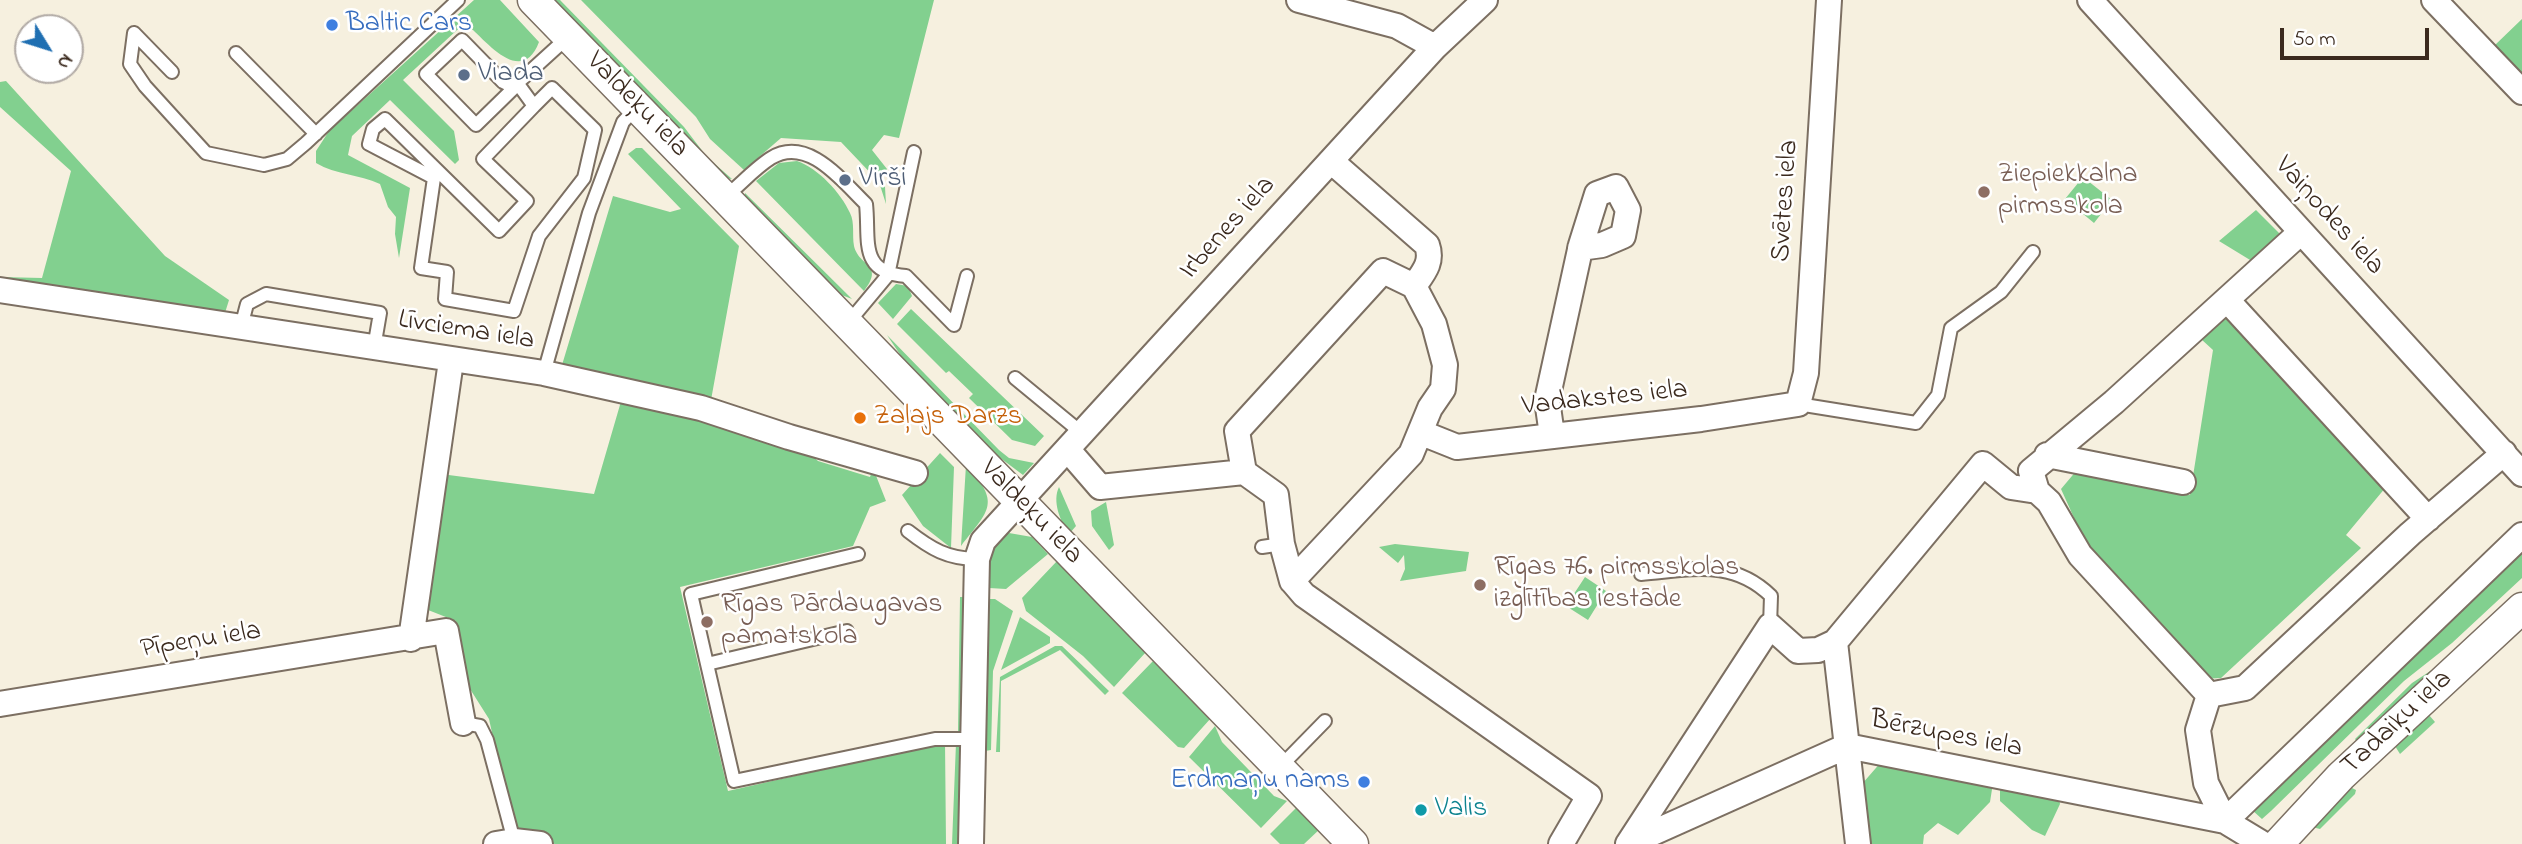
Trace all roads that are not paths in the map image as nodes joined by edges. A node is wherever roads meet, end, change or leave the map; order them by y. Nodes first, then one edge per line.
1 (458, 0) edge
2 (533, 0) edge
3 (1299, 0) edge
4 (1485, 0) edge
5 (1829, 0) edge
6 (2090, 0) edge
7 (2434, 0) edge
8 (568, 37) junction
9 (1435, 47) junction
10 (236, 53) dead end
11 (173, 72) dead end
12 (518, 84) junction
13 (2522, 92) edge
14 (534, 106) junction
15 (637, 107) junction
16 (316, 134) junction
17 (914, 152) dead end
18 (1331, 162) junction
19 (725, 198) junction
20 (2301, 232) junction
21 (1580, 248) dead end
22 (2033, 252) dead end
23 (888, 275) junction
24 (967, 276) dead end
25 (1415, 286) junction
26 (0, 290) edge
27 (2227, 300) junction
28 (848, 324) junction
29 (241, 327) junction
30 (374, 348) junction
31 (451, 361) junction
32 (544, 373) junction
33 (1015, 378) dead end
34 (1798, 404) junction
35 (1422, 433) junction
36 (1552, 435) junction
37 (1075, 442) junction
38 (2504, 453) junction
39 (2047, 454) junction
40 (915, 472) dead end
41 (1244, 472) junction
42 (2522, 474) edge
43 (2183, 481) dead end
44 (2037, 491) junction
45 (1019, 502) junction
46 (2428, 519) junction
47 (908, 531) dead end
48 (2522, 535) edge
49 (858, 554) dead end
50 (977, 559) junction
51 (1641, 574) dead end
52 (1292, 581) junction
53 (2522, 608) edge
54 (1770, 626) junction
55 (847, 631) dead end
56 (411, 639) junction
57 (1835, 642) junction
58 (707, 664) junction
59 (2209, 695) junction
60 (0, 704) edge
61 (1325, 721) dead end
62 (463, 723) joint
63 (973, 739) junction
64 (1847, 746) junction
65 (1279, 769) junction
66 (2225, 821) junction
67 (505, 842) edge
68 (540, 844) edge
69 (971, 844) edge
70 (1353, 844) edge
71 (1562, 844) edge
72 (1628, 844) edge
73 (1858, 844) edge
74 (2263, 844) edge
75 (2278, 844) edge

1 - 16 lane
2 - 8 street, Valdeķu iela
3 - 9 street
4 - 9 street, Irbenes iela
5 - 34 street, Svētes iela
6 - 20 street, Vaiņodes iela
7 - 13 street
8 - 12 lane
8 - 15 street, Valdeķu iela
9 - 18 street, Irbenes iela
10 - 16 lane
11 - 16 lane
12 - 12 lane
12 - 14 lane
14 - 14 lane
15 - 19 street, Valdeķu iela
15 - 32 lane
17 - 23 lane
18 - 25 street
18 - 37 street, Irbenes iela
19 - 23 lane
19 - 28 street, Valdeķu iela
20 - 27 street
20 - 38 street, Vaiņodes iela
21 - 36 street
22 - 34 lane
23 - 24 lane
23 - 28 lane
25 - 35 street
25 - 41 street
26 - 29 street, Līvciema iela
27 - 39 street
27 - 46 street
28 - 45 street, Valdeķu iela
29 - 30 street, Līvciema iela
29 - 30 lane
30 - 31 street, Līvciema iela
31 - 32 street, Līvciema iela
31 - 56 street
32 - 40 street, Līvciema iela
33 - 37 lane
34 - 36 street, Vadakstes iela
35 - 36 street, Vadakstes iela
35 - 52 street
37 - 41 street
37 - 45 street, Irbenes iela
38 - 42 street, Vaiņodes iela
38 - 46 street
39 - 43 street
39 - 44 street
41 - 52 street
44 - 57 street
44 - 59 street
45 - 50 street, Irbenes iela
45 - 65 street, Valdeķu iela
46 - 59 street
47 - 50 lane
48 - 66 street
49 - 58 lane
50 - 63 street
51 - 54 lane
52 - 71 street
53 - 75 street, Tadaiķu iela
54 - 57 street
54 - 72 street
55 - 58 lane
56 - 60 street, Pīpeņu iela
56 - 62 street, Pīpeņu iela
57 - 64 street
58 - 63 lane
59 - 66 street
61 - 65 lane
62 - 67 lane
63 - 69 street
64 - 66 street, Bērzupes iela
64 - 72 street, Bērzupes iela
64 - 73 street
65 - 70 street, Valdeķu iela
66 - 74 street, Bērzupes iela
67 - 68 street

